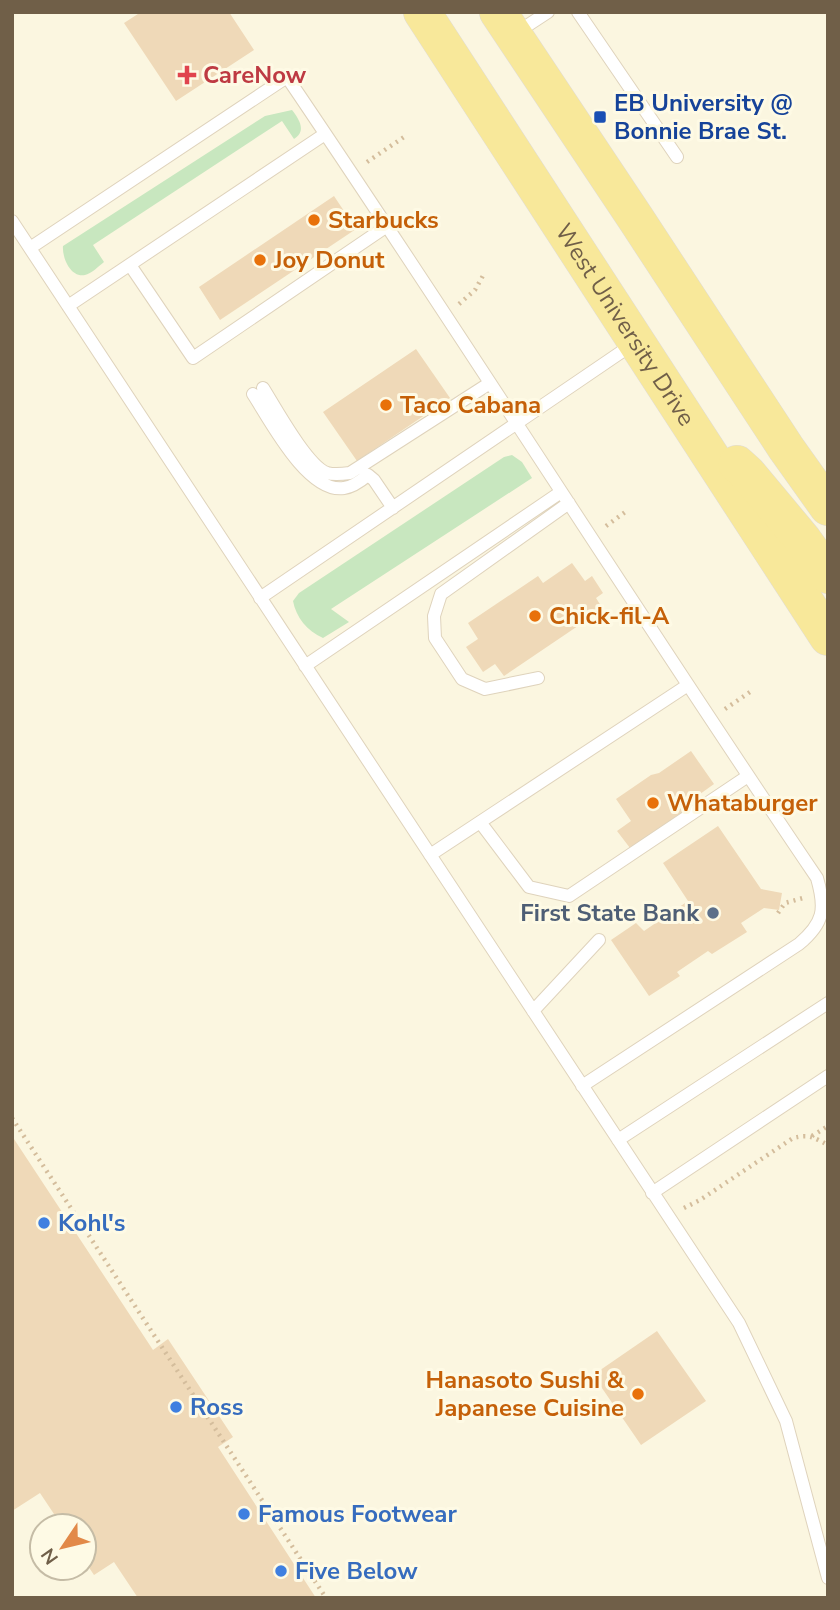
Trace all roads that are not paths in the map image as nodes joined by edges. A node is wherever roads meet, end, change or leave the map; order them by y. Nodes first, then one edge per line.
1 (422, 12) edge
2 (548, 12) edge
3 (578, 12) edge
4 (505, 24) edge
5 (326, 134) junction
6 (677, 157) dead end
7 (12, 221) edge
8 (387, 226) junction
9 (30, 248) junction
10 (130, 265) junction
11 (68, 306) junction
12 (636, 342) junction
13 (490, 383) junction
14 (517, 424) junction
15 (690, 425) junction
16 (561, 492) junction
17 (569, 503) junction
18 (828, 507) edge
19 (393, 508) junction
20 (828, 575) edge
21 (260, 598) junction
22 (828, 637) edge
23 (305, 666) junction
24 (538, 678) dead end
25 (688, 685) junction
26 (748, 776) junction
27 (480, 822) junction
28 (430, 855) junction
29 (599, 940) dead end
30 (828, 1003) edge
31 (533, 1011) junction
32 (828, 1076) edge
33 (582, 1086) junction
34 (618, 1140) junction
35 (652, 1193) junction
36 (828, 1578) edge

1 - 12 main road, West University Drive
2 - 4 lane
3 - 6 lane
4 - 18 main road
5 - 8 lane
5 - 9 lane
5 - 10 lane
7 - 9 lane
8 - 10 lane
8 - 13 lane
9 - 11 lane
10 - 11 lane
11 - 21 lane
12 - 14 lane
12 - 15 main road, West University Drive
13 - 14 lane
13 - 19 lane
14 - 16 lane
14 - 19 lane
15 - 20 main road
15 - 22 main road, West University Drive
16 - 17 lane
16 - 23 lane
17 - 24 lane
17 - 25 lane
19 - 21 lane
21 - 23 lane
23 - 28 lane
25 - 26 lane
25 - 27 lane
26 - 27 lane
26 - 33 lane
27 - 28 lane
28 - 31 lane
29 - 31 lane
30 - 34 lane
31 - 33 lane
32 - 35 lane
33 - 34 lane
34 - 35 lane
35 - 36 lane

